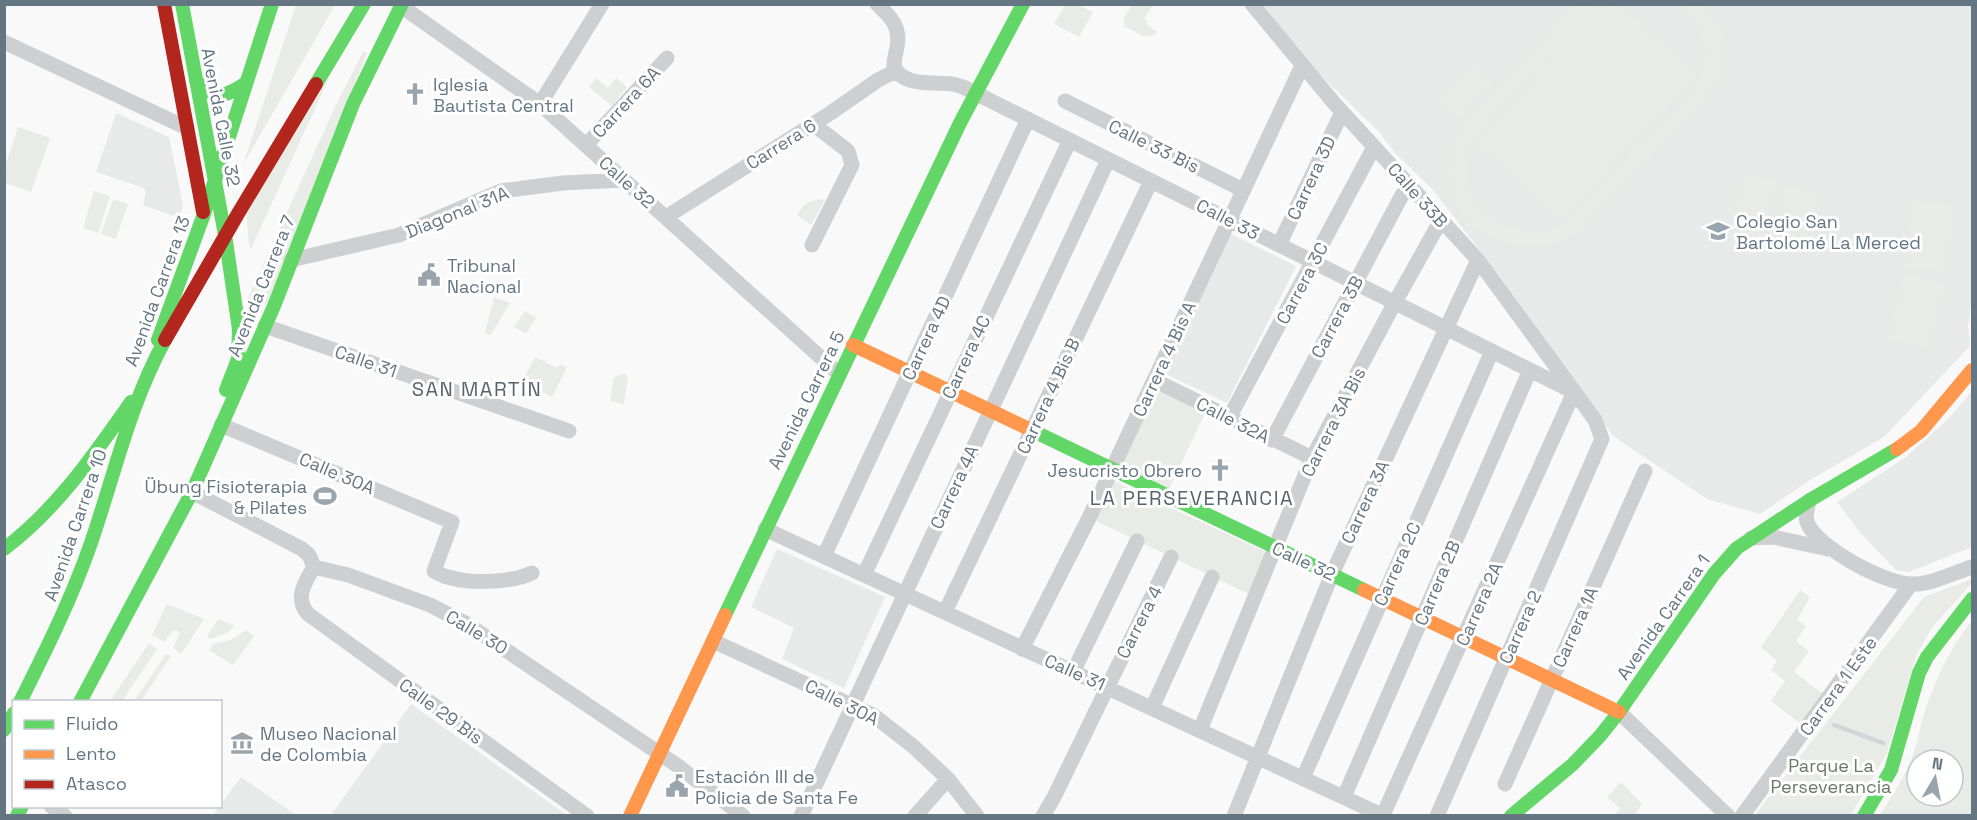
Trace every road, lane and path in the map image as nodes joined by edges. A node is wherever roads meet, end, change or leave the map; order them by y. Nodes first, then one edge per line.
1 (164, 4) edge
2 (182, 4) edge
3 (272, 4) edge
4 (364, 4) edge
5 (602, 4) edge
6 (1023, 4) edge
7 (1252, 4) edge
8 (402, 5) edge
9 (880, 5) edge
10 (4, 42) edge
11 (667, 58) dead end
12 (1302, 66) junction
13 (896, 71) junction
14 (196, 81) junction
15 (246, 83) junction
16 (975, 93) junction
17 (1065, 101) dead end
18 (540, 104) junction
19 (1342, 112) junction
20 (1028, 119) junction
21 (813, 124) junction
22 (187, 128) junction
23 (1070, 140) junction
24 (586, 145) junction
25 (1374, 147) junction
26 (1108, 160) junction
27 (215, 180) junction
28 (624, 180) junction
29 (1151, 181) junction
30 (1243, 190) junction
31 (1402, 195) dead end
32 (204, 214) junction
33 (666, 217) junction
34 (1230, 220) junction
35 (1441, 220) junction
36 (225, 235) junction
37 (1279, 244) junction
38 (812, 245) dead end
39 (291, 260) junction
40 (1478, 260) junction
41 (1313, 262) junction
42 (1356, 283) junction
43 (1394, 303) junction
44 (265, 326) junction
45 (1446, 328) junction
46 (853, 345) junction
47 (1492, 351) junction
48 (1530, 370) junction
49 (1972, 370) edge
50 (910, 372) junction
51 (839, 374) junction
52 (1154, 380) junction
53 (140, 390) junction
54 (950, 391) junction
55 (1574, 392) junction
56 (989, 410) junction
57 (1230, 418) junction
58 (221, 425) junction
59 (568, 430) dead end
60 (1032, 430) junction
61 (1602, 439) joint
62 (1272, 440) junction
63 (1312, 459) junction
64 (1112, 469) junction
65 (1645, 471) dead end
66 (192, 492) junction
67 (1810, 500) junction
68 (765, 529) junction
69 (1750, 538) junction
70 (1137, 541) dead end
71 (1276, 547) junction
72 (4, 549) edge
73 (1831, 550) junction
74 (824, 556) junction
75 (1171, 557) dead end
76 (314, 567) junction
77 (1972, 567) edge
78 (532, 573) dead end
79 (1332, 574) junction
80 (864, 575) junction
81 (1212, 577) dead end
82 (147, 579) junction
83 (1911, 585) junction
84 (905, 593) junction
85 (1382, 598) junction
86 (1972, 600) edge
87 (945, 612) junction
88 (1422, 617) junction
89 (1463, 637) junction
90 (714, 641) junction
91 (1022, 649) junction
92 (1506, 658) junction
93 (1073, 672) junction
94 (1552, 680) junction
95 (1106, 687) junction
96 (21, 700) edge
97 (81, 700) edge
98 (853, 705) junction
99 (1152, 708) junction
100 (1619, 712) junction
101 (12, 716) edge
102 (4, 730) edge
103 (1200, 730) junction
104 (660, 755) junction
105 (1258, 757) junction
106 (1303, 778) junction
107 (948, 779) junction
108 (1505, 784) dead end
109 (1344, 797) junction
110 (1384, 815) edge
111 (587, 816) edge
112 (630, 816) edge
113 (743, 816) edge
114 (801, 816) edge
115 (915, 816) edge
116 (977, 816) edge
117 (1043, 816) edge
118 (1234, 816) edge
119 (1437, 816) edge
120 (1511, 816) edge
121 (1728, 816) edge
122 (1742, 816) edge
123 (1864, 816) edge

1 - 22 main road, Avenida Calle 32
2 - 14 main road, Avenida Calle 32
3 - 15 main road, Avenida Carrera 13
4 - 36 main road
5 - 18 street
6 - 16 main road, Avenida Carrera 5
7 - 12 street, Calle 33B
8 - 18 street, Calle 32
8 - 39 main road, Avenida Carrera 7
9 - 13 street
10 - 22 street
11 - 24 street, Carrera 6A
12 - 19 street, Calle 33B
12 - 30 street, Carrera 4 Bis A
13 - 16 street, Calle 33
13 - 21 street, Carrera 6
14 - 15 main road
14 - 27 main road, Avenida Calle 32
15 - 27 main road, Avenida Carrera 13
16 - 20 street, Calle 33
16 - 46 main road, Avenida Carrera 5
17 - 30 street, Calle 33 Bis
18 - 24 street, Calle 32
19 - 25 street, Calle 33B
19 - 37 street, Carrera 3D
20 - 23 street, Calle 33
20 - 50 street, Carrera 4D
21 - 33 street, Carrera 6
21 - 38 street
22 - 32 main road, Avenida Calle 32
23 - 26 street, Calle 33
23 - 54 street, Carrera 4C
24 - 28 street, Calle 32
25 - 35 street, Calle 33B
25 - 41 street, Carrera 3C
26 - 29 street, Calle 33
26 - 56 street, Carrera 4A
27 - 32 main road, Avenida Carrera 13
27 - 36 main road, Avenida Calle 32
28 - 33 street, Calle 32
28 - 39 street, Diagonal 31A
29 - 34 street, Calle 33
29 - 60 street, Carrera 4 Bis B
30 - 34 street, Carrera 4 Bis A
31 - 42 street, Carrera 3B
32 - 53 main road, Avenida Carrera 13
33 - 51 street, Calle 32
34 - 37 street, Calle 33
34 - 52 street, Carrera 4 Bis A
35 - 40 street, Calle 33B
35 - 43 street, Carrera 3A Bis
36 - 53 main road
36 - 82 main road, Avenida Carrera 7
37 - 41 street, Calle 33
39 - 44 main road, Avenida Carrera 7
40 - 45 street, Carrera 3A
40 - 55 street, Calle 33B
41 - 42 street, Calle 33
41 - 57 street, Carrera 3C
42 - 43 street, Calle 33
42 - 62 street, Carrera 3B
43 - 45 street, Calle 33
43 - 63 street, Carrera 3A Bis
44 - 58 main road, Avenida Carrera 7
44 - 59 street, Calle 31
45 - 47 street, Calle 33
45 - 79 street, Carrera 3A
46 - 50 main road, Calle 32
46 - 51 main road, Avenida Carrera 5
47 - 48 street, Calle 33
47 - 85 street, Carrera 2C
48 - 55 street, Calle 33
48 - 88 street, Carrera 2B
49 - 67 main road, Avenida Carrera 1
50 - 54 main road, Calle 32
50 - 74 street, Carrera 4D
51 - 68 main road, Avenida Carrera 5
52 - 57 street, Calle 32A
52 - 64 street, Carrera 4 Bis A
53 - 72 main road, Avenida Carrera 13
53 - 96 main road, Avenida Carrera 10
54 - 56 main road, Calle 32
54 - 80 street, Carrera 4C
55 - 61 street, Calle 33
55 - 89 street, Carrera 2A
56 - 60 main road, Calle 32
56 - 84 street, Carrera 4A
57 - 62 street, Calle 32A
58 - 66 main road, Avenida Carrera 7
58 - 78 street, Calle 30A
60 - 64 main road, Calle 32
60 - 87 street, Carrera 4 Bis B
61 - 92 street, Carrera 2
62 - 63 street, Calle 32A
63 - 71 street, Carrera 3A Bis
64 - 71 main road, Calle 32
64 - 91 street, Carrera 4 Bis A
65 - 94 street, Carrera 1A
66 - 76 street
66 - 82 main road, Avenida Carrera 7
67 - 69 main road, Avenida Carrera 1
67 - 73 street
68 - 74 street, Calle 31
68 - 90 main road, Avenida Carrera 5
69 - 73 street
69 - 100 main road, Avenida Carrera 1
70 - 93 street
71 - 79 main road, Calle 32
71 - 103 street, Carrera 3A Bis
73 - 83 street
74 - 80 street, Calle 31
75 - 95 street, Carrera 4
76 - 104 street, Calle 30
76 - 111 street, Calle 29 Bis
77 - 83 street
79 - 85 main road, Calle 32
79 - 105 street, Carrera 3A
80 - 84 street, Calle 31
81 - 99 street
82 - 97 main road, Avenida Carrera 7
83 - 122 street, Carrera 1 Este
84 - 87 street, Calle 31
84 - 98 street, Carrera 4A
85 - 88 main road, Calle 32
85 - 106 street, Carrera 2C
86 - 123 main road
87 - 91 street, Calle 31
88 - 89 main road, Calle 32
88 - 109 street, Carrera 2B
89 - 92 main road, Calle 32
89 - 110 street, Carrera 2A
90 - 98 street, Calle 30A
90 - 104 main road, Avenida Carrera 5
91 - 93 street, Calle 31
92 - 94 main road, Calle 32
92 - 119 street, Carrera 2
93 - 95 street, Calle 31
94 - 100 main road, Calle 32
94 - 108 street, Carrera 1A
95 - 99 street, Calle 31
95 - 117 street, Carrera 4
98 - 107 street, Calle 30A
98 - 114 street, Carrera 4A
99 - 103 street, Calle 31
100 - 120 main road, Avenida Carrera 1
100 - 121 street, Calle 32
101 - 102 main road
103 - 105 street, Calle 31
104 - 112 main road, Avenida Carrera 5
104 - 113 street, Calle 30
105 - 106 street, Calle 31
105 - 118 street, Carrera 3A
106 - 109 street, Calle 31
107 - 115 street
107 - 116 street, Calle 30A
109 - 110 street, Calle 31

